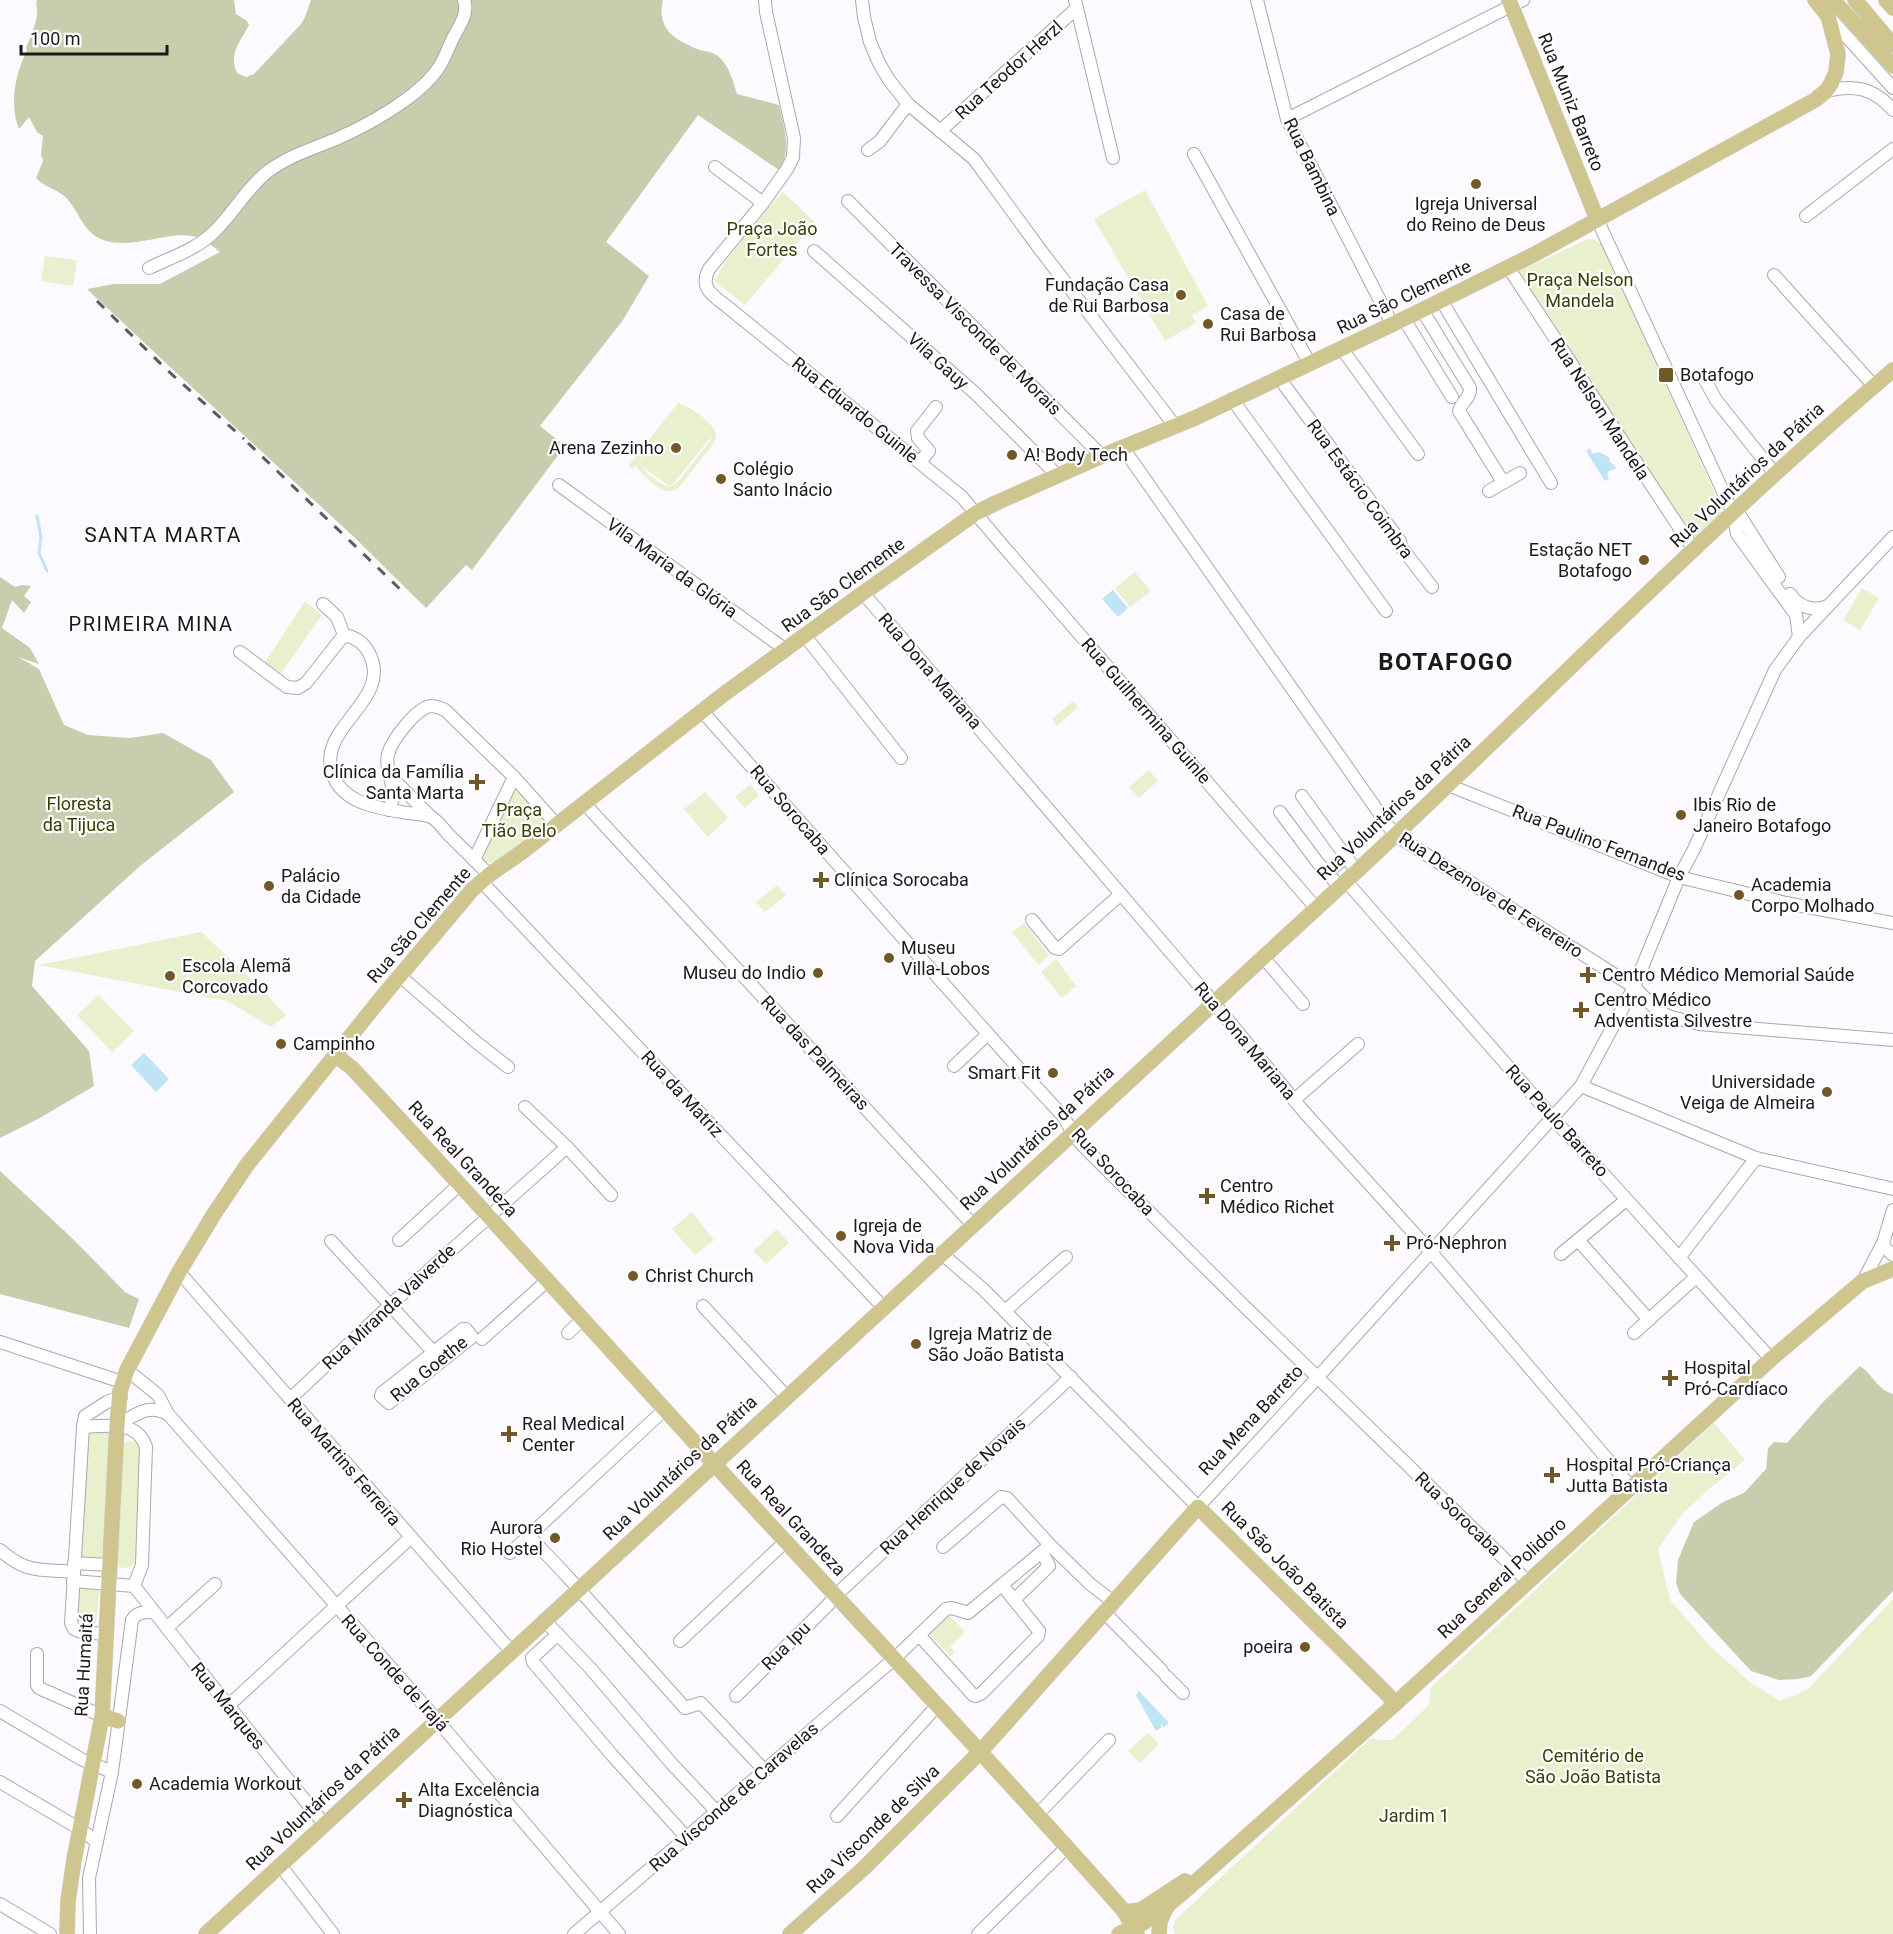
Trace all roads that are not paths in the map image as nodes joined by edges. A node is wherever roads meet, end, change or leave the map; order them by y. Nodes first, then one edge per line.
1 (464, 0) edge
2 (765, 0) edge
3 (862, 0) edge
4 (1257, 0) edge
5 (1815, 0) edge
6 (1833, 0) edge
7 (1855, 0) edge
8 (1887, 0) edge
9 (1515, 2) edge
10 (1076, 4) edge
11 (1893, 8) edge
12 (1828, 16) junction
13 (1893, 45) edge
14 (1893, 66) edge
15 (1893, 89) edge
16 (1826, 91) junction
17 (1884, 99) junction
18 (908, 104) junction
19 (1893, 110) edge
20 (1287, 119) junction
21 (940, 131) junction
22 (1893, 149) edge
23 (868, 150) dead end
24 (1194, 154) dead end
25 (1113, 158) dead end
26 (715, 167) dead end
27 (848, 201) dead end
28 (763, 203) junction
29 (1806, 216) dead end
30 (1597, 219) junction
31 (814, 250) dead end
32 (149, 267) dead end
33 (1508, 267) junction
34 (1774, 275) dead end
35 (1441, 300) junction
36 (1422, 310) junction
37 (1398, 321) junction
38 (1342, 349) junction
39 (1310, 364) junction
40 (1893, 370) edge
41 (1705, 380) dead end
42 (1284, 384) junction
43 (1874, 386) junction
44 (1452, 397) dead end
45 (1232, 399) junction
46 (936, 407) dead end
47 (1175, 426) junction
48 (1123, 448) junction
49 (1418, 454) dead end
50 (1102, 456) junction
51 (920, 462) junction
52 (1520, 472) dead end
53 (1775, 474) junction
54 (1058, 476) junction
55 (1503, 483) junction
56 (1551, 483) dead end
57 (559, 485) dead end
58 (1489, 491) dead end
59 (1734, 511) junction
60 (976, 513) junction
61 (1893, 537) edge
62 (1694, 550) junction
63 (1432, 587) dead end
64 (863, 593) junction
65 (323, 604) dead end
66 (1828, 606) junction
67 (1811, 609) junction
68 (1386, 610) dead end
69 (1798, 623) junction
70 (344, 635) junction
71 (805, 636) junction
72 (1799, 638) junction
73 (786, 651) junction
74 (240, 652) dead end
75 (702, 711) junction
76 (901, 758) dead end
77 (391, 777) junction
78 (514, 777) junction
79 (1448, 785) junction
80 (1302, 796) dead end
81 (584, 803) junction
82 (389, 810) junction
83 (1280, 812) dead end
84 (431, 817) junction
85 (556, 824) junction
86 (1394, 834) junction
87 (1346, 857) junction
88 (474, 860) junction
89 (1358, 870) junction
90 (1327, 873) junction
91 (1679, 877) junction
92 (485, 879) junction
93 (1343, 884) junction
94 (1121, 894) junction
95 (1316, 908) junction
96 (1032, 920) dead end
97 (1893, 923) edge
98 (1263, 957) junction
99 (400, 976) junction
100 (1634, 987) junction
101 (1213, 1003) junction
102 (1303, 1004) dead end
103 (988, 1034) junction
104 (1893, 1040) edge
105 (1358, 1044) dead end
106 (335, 1055) junction
107 (954, 1066) dead end
108 (508, 1067) dead end
109 (1581, 1086) junction
110 (1294, 1100) junction
111 (525, 1107) dead end
112 (1552, 1117) junction
113 (1073, 1131) junction
114 (567, 1146) junction
115 (1756, 1158) junction
116 (460, 1184) junction
117 (1893, 1189) edge
118 (611, 1195) dead end
119 (1626, 1200) junction
120 (1893, 1210) edge
121 (494, 1211) junction
122 (972, 1224) junction
123 (399, 1240) dead end
124 (1578, 1240) junction
125 (331, 1241) dead end
126 (1883, 1243) junction
127 (941, 1252) junction
128 (1431, 1252) junction
129 (1561, 1254) dead end
130 (1893, 1255) edge
131 (1066, 1257) dead end
132 (1679, 1258) junction
133 (1893, 1269) edge
134 (179, 1272) junction
135 (1696, 1277) junction
136 (548, 1280) junction
137 (1863, 1281) junction
138 (390, 1305) junction
139 (703, 1306) dead end
140 (882, 1306) junction
141 (1005, 1311) junction
142 (583, 1319) junction
143 (1649, 1320) junction
144 (1634, 1333) dead end
145 (568, 1334) dead end
146 (482, 1339) dead end
147 (0, 1342) edge
148 (437, 1357) dead end
149 (1771, 1359) junction
150 (1071, 1377) junction
151 (1317, 1378) junction
152 (123, 1383) junction
153 (786, 1396) junction
154 (290, 1399) junction
155 (665, 1409) junction
156 (168, 1414) junction
157 (117, 1425) junction
158 (83, 1427) junction
159 (714, 1463) junction
160 (1631, 1487) junction
161 (1198, 1507) junction
162 (529, 1536) junction
163 (410, 1538) junction
164 (786, 1541) junction
165 (943, 1547) dead end
166 (1046, 1549) junction
167 (0, 1551) edge
168 (510, 1553) dead end
169 (109, 1565) junction
170 (73, 1572) junction
171 (1527, 1581) junction
172 (215, 1584) dead end
173 (108, 1585) junction
174 (1002, 1585) junction
175 (134, 1586) junction
176 (579, 1588) junction
177 (836, 1595) junction
178 (1014, 1600) junction
179 (1105, 1605) junction
180 (336, 1606) junction
181 (153, 1612) junction
182 (544, 1620) junction
183 (169, 1626) junction
184 (105, 1634) junction
185 (558, 1635) junction
186 (920, 1635) junction
187 (680, 1641) dead end
188 (511, 1651) junction
189 (36, 1654) dead end
190 (894, 1659) junction
191 (1184, 1693) dead end
192 (736, 1696) dead end
193 (1395, 1704) junction
194 (228, 1706) junction
195 (937, 1706) junction
196 (0, 1711) edge
197 (102, 1716) junction
198 (437, 1720) junction
199 (118, 1721) junction
200 (580, 1728) dead end
201 (1109, 1740) dead end
202 (981, 1751) junction
203 (93, 1764) junction
204 (765, 1771) junction
205 (112, 1772) junction
206 (0, 1782) edge
207 (717, 1812) junction
208 (1038, 1814) junction
209 (837, 1816) dead end
210 (324, 1824) junction
211 (80, 1829) junction
212 (685, 1840) junction
213 (97, 1842) junction
214 (1067, 1847) junction
215 (280, 1865) junction
216 (1201, 1877) junction
217 (0, 1904) edge
218 (1167, 1906) junction
219 (600, 1912) junction
220 (1125, 1912) junction
221 (1136, 1931) edge
222 (208, 1933) edge
223 (50, 1934) edge
224 (67, 1934) edge
225 (90, 1934) edge
226 (333, 1934) edge
227 (574, 1934) edge
228 (619, 1934) edge
229 (790, 1934) edge
230 (978, 1934) edge
231 (1119, 1934) edge
232 (1159, 1934) edge

1 - 32 street
2 - 28 street
3 - 18 street
4 - 20 street, Rua Bambina
5 - 12 main road
6 - 14 main road
7 - 13 main road
8 - 11 main road
9 - 20 street
9 - 30 main road, Rua Muniz Barreto
10 - 21 street, Rua Teodor Herzl
10 - 25 street
12 - 15 street
12 - 16 main road
15 - 17 street
16 - 17 street
16 - 30 main road, Rua São Clemente
17 - 19 street
18 - 21 street
18 - 23 street
20 - 37 street, Rua Bambina
21 - 47 street
22 - 29 street
24 - 39 street
26 - 28 street
27 - 50 street, Travessa Visconde de Morais
28 - 51 street, Rua Eduardo Guinle
30 - 33 main road, Rua São Clemente
30 - 59 street
31 - 54 street, Vila Gauy
33 - 35 main road, Rua São Clemente
33 - 62 street, Rua Nelson Mandela
34 - 43 street
35 - 36 main road, Rua São Clemente
35 - 56 street
36 - 37 main road, Rua São Clemente
36 - 55 street
37 - 38 main road, Rua São Clemente
37 - 44 street, Rua Bambina
38 - 39 main road, Rua São Clemente
38 - 49 street
39 - 42 main road, Rua São Clemente
40 - 43 main road, Rua Voluntários da Pátria
41 - 53 street
42 - 45 main road, Rua São Clemente
42 - 63 street, Rua Estácio Coimbra
43 - 53 main road, Rua Voluntários da Pátria
45 - 47 main road, Rua São Clemente
45 - 68 street
46 - 51 street
47 - 48 main road, Rua São Clemente
48 - 50 main road, Rua São Clemente
48 - 86 street, Rua Dezenove de Fevereiro
50 - 54 main road, Rua São Clemente
51 - 60 street, Rua Eduardo Guinle
52 - 55 street
53 - 59 main road, Rua Voluntários da Pátria
54 - 60 main road, Rua São Clemente
55 - 58 street
57 - 73 street, Vila Maria da Glória
59 - 62 main road, Rua Voluntários da Pátria
59 - 67 street
59 - 69 street
60 - 64 main road, Rua São Clemente
60 - 95 street, Rua Guilhermina Guinle
61 - 66 street, Rua Mena Barreto
62 - 79 main road, Rua Voluntários da Pátria
64 - 71 main road, Rua São Clemente
64 - 94 street, Rua Dona Mariana
65 - 70 street
66 - 67 street
66 - 72 street, Rua Mena Barreto
67 - 69 street
69 - 72 street
70 - 74 street
70 - 82 street
71 - 73 main road, Rua São Clemente
71 - 76 street
72 - 91 street, Rua Mena Barreto
73 - 75 main road, Rua São Clemente
75 - 81 main road, Rua São Clemente
75 - 103 street, Rua Sorocaba
77 - 78 street
77 - 82 street
77 - 84 street, Rua da Matriz
78 - 85 street
78 - 88 street, Rua São Clemente
79 - 86 main road, Rua Voluntários da Pátria
79 - 91 street, Rua Paulino Fernandes
80 - 87 street
81 - 85 main road, Rua São Clemente
81 - 122 street, Rua das Palmeiras
82 - 84 street
83 - 90 street, Rua Paulo Barreto
84 - 88 street, Rua da Matriz
85 - 92 main road, Rua São Clemente
86 - 89 main road, Rua Voluntários da Pátria
86 - 100 street, Rua Dezenove de Fevereiro
87 - 89 street
87 - 90 street
88 - 92 street, Rua da Matriz
89 - 93 main road, Rua Voluntários da Pátria
90 - 93 street, Rua Paulo Barreto
91 - 97 street, Rua Paulino Fernandes
91 - 100 street, Rua Mena Barreto
92 - 99 main road, Rua São Clemente
92 - 140 street, Rua da Matriz
93 - 95 main road, Rua Voluntários da Pátria
93 - 112 street, Rua Paulo Barreto
94 - 96 street
94 - 101 street, Rua Dona Mariana
95 - 98 main road, Rua Voluntários da Pátria
98 - 101 main road, Rua Voluntários da Pátria
98 - 102 street
99 - 106 main road, Rua São Clemente
99 - 108 street
100 - 104 street, Rua Dezenove de Fevereiro
100 - 109 street, Rua Mena Barreto
101 - 110 street, Rua Dona Mariana
101 - 113 main road, Rua Voluntários da Pátria
103 - 107 street
103 - 113 street, Rua Sorocaba
105 - 110 street
106 - 116 main road, Rua Real Grandeza
106 - 134 main road, Rua São Clemente
109 - 112 street, Rua Mena Barreto
109 - 115 street
110 - 128 street, Rua Dona Mariana
111 - 114 street
112 - 119 street, Rua Paulo Barreto
112 - 128 street, Rua Mena Barreto
113 - 122 main road, Rua Voluntários da Pátria
113 - 151 street, Rua Sorocaba
114 - 118 street
114 - 121 street, Rua Miranda Valverde
115 - 117 street
115 - 132 street
116 - 121 main road, Rua Real Grandeza
116 - 123 street
119 - 124 street
119 - 132 street, Rua Paulo Barreto
120 - 126 street, Rua General Polidoro
121 - 136 main road, Rua Real Grandeza
121 - 138 street, Rua Miranda Valverde
122 - 127 main road, Rua Voluntários da Pátria
124 - 129 street
124 - 143 street
125 - 138 street
126 - 130 street
126 - 137 street, Rua General Polidoro
127 - 140 main road, Rua Voluntários da Pátria
127 - 141 street, Rua São João Batista
128 - 151 street, Rua Mena Barreto
128 - 160 street, Rua Dona Mariana
131 - 141 street
132 - 135 street, Rua Paulo Barreto
133 - 137 main road
134 - 152 main road, Rua São Clemente
134 - 154 street, Rua Martins Ferreira
135 - 143 street
135 - 149 street, Rua Paulo Barreto
136 - 142 main road, Rua Real Grandeza
136 - 146 street
137 - 149 main road, Rua General Polidoro
138 - 148 street
138 - 154 street, Rua Miranda Valverde
139 - 153 street
140 - 153 main road, Rua Voluntários da Pátria
141 - 150 street, Rua São João Batista
142 - 145 street
142 - 155 main road, Rua Real Grandeza
143 - 144 street
147 - 152 street
149 - 160 main road, Rua General Polidoro
150 - 161 street, Rua São João Batista
150 - 177 street, Rua Henrique de Novais
151 - 161 street, Rua Mena Barreto
151 - 171 street, Rua Sorocaba
152 - 156 street, Rua Conde de Irajá
152 - 157 main road, Rua Humaitá
152 - 158 street
153 - 159 main road, Rua Voluntários da Pátria
154 - 163 street, Rua Martins Ferreira
155 - 159 main road, Rua Real Grandeza
155 - 162 street
156 - 157 street
156 - 180 street, Rua Conde de Irajá
157 - 158 street
157 - 169 main road, Rua Humaitá
157 - 175 street
158 - 170 street
159 - 164 main road, Rua Real Grandeza
159 - 176 main road, Rua Voluntários da Pátria
160 - 171 main road, Rua General Polidoro
161 - 179 main road, Rua Mena Barreto
161 - 193 main road, Rua São João Batista
162 - 168 street
162 - 176 street
163 - 180 street
163 - 188 street, Rua Martins Ferreira
164 - 177 main road, Rua Real Grandeza
164 - 187 street
165 - 166 street
166 - 174 street
166 - 178 street
166 - 179 street
167 - 170 street
169 - 170 street
169 - 173 main road, Rua Humaitá
170 - 173 street
170 - 184 street
171 - 193 main road, Rua General Polidoro
172 - 183 street
173 - 175 street
173 - 184 main road, Rua Humaitá
174 - 178 street
174 - 186 street, Rua Visconde de Caravelas
175 - 181 street, Rua Marques
176 - 182 main road, Rua Voluntários da Pátria
176 - 204 street
177 - 190 main road, Rua Real Grandeza
177 - 192 street, Rua Ipu
178 - 186 street
179 - 191 street
179 - 202 main road, Rua Mena Barreto
180 - 194 street
180 - 198 street, Rua Conde de Irajá
181 - 183 street, Rua Marques
181 - 199 street, Rua Humaitá
182 - 185 street
182 - 188 main road, Rua Voluntários da Pátria
183 - 194 street, Rua Marques
184 - 197 main road, Rua Humaitá
185 - 207 street
185 - 212 street
186 - 190 street, Rua Visconde de Caravelas
188 - 198 main road, Rua Voluntários da Pátria
189 - 197 street
190 - 195 main road, Rua Real Grandeza
190 - 204 street, Rua Visconde de Caravelas
193 - 216 main road, Rua General Polidoro
194 - 210 street, Rua Marques
195 - 202 main road, Rua Real Grandeza
195 - 209 street
196 - 203 street
197 - 199 main road
197 - 203 main road, Rua Humaitá
198 - 210 main road, Rua Voluntários da Pátria
198 - 219 street, Rua Conde de Irajá
199 - 205 street, Rua Humaitá
200 - 212 street
201 - 208 street
202 - 208 main road, Rua Real Grandeza
202 - 229 main road, Rua Visconde de Silva
203 - 205 street
203 - 211 main road, Rua Humaitá
204 - 207 street, Rua Visconde de Caravelas
205 - 213 street, Rua Humaitá
206 - 211 street
207 - 212 street, Rua Visconde de Caravelas
208 - 214 main road, Rua Real Grandeza
210 - 215 main road, Rua Voluntários da Pátria
211 - 213 street
211 - 224 main road, Rua Humaitá
212 - 219 street, Rua Visconde de Caravelas
213 - 225 street, Rua Humaitá
214 - 220 main road, Rua Real Grandeza
214 - 230 street
215 - 222 main road, Rua Voluntários da Pátria
215 - 226 street
216 - 218 main road, Rua General Polidoro
216 - 220 main road
217 - 223 street
218 - 221 main road, Rua General Polidoro
218 - 232 main road
219 - 227 street, Rua Visconde de Caravelas
219 - 228 street, Rua Conde de Irajá
220 - 221 main road, Rua Real Grandeza
221 - 231 main road, Rua General Polidoro

